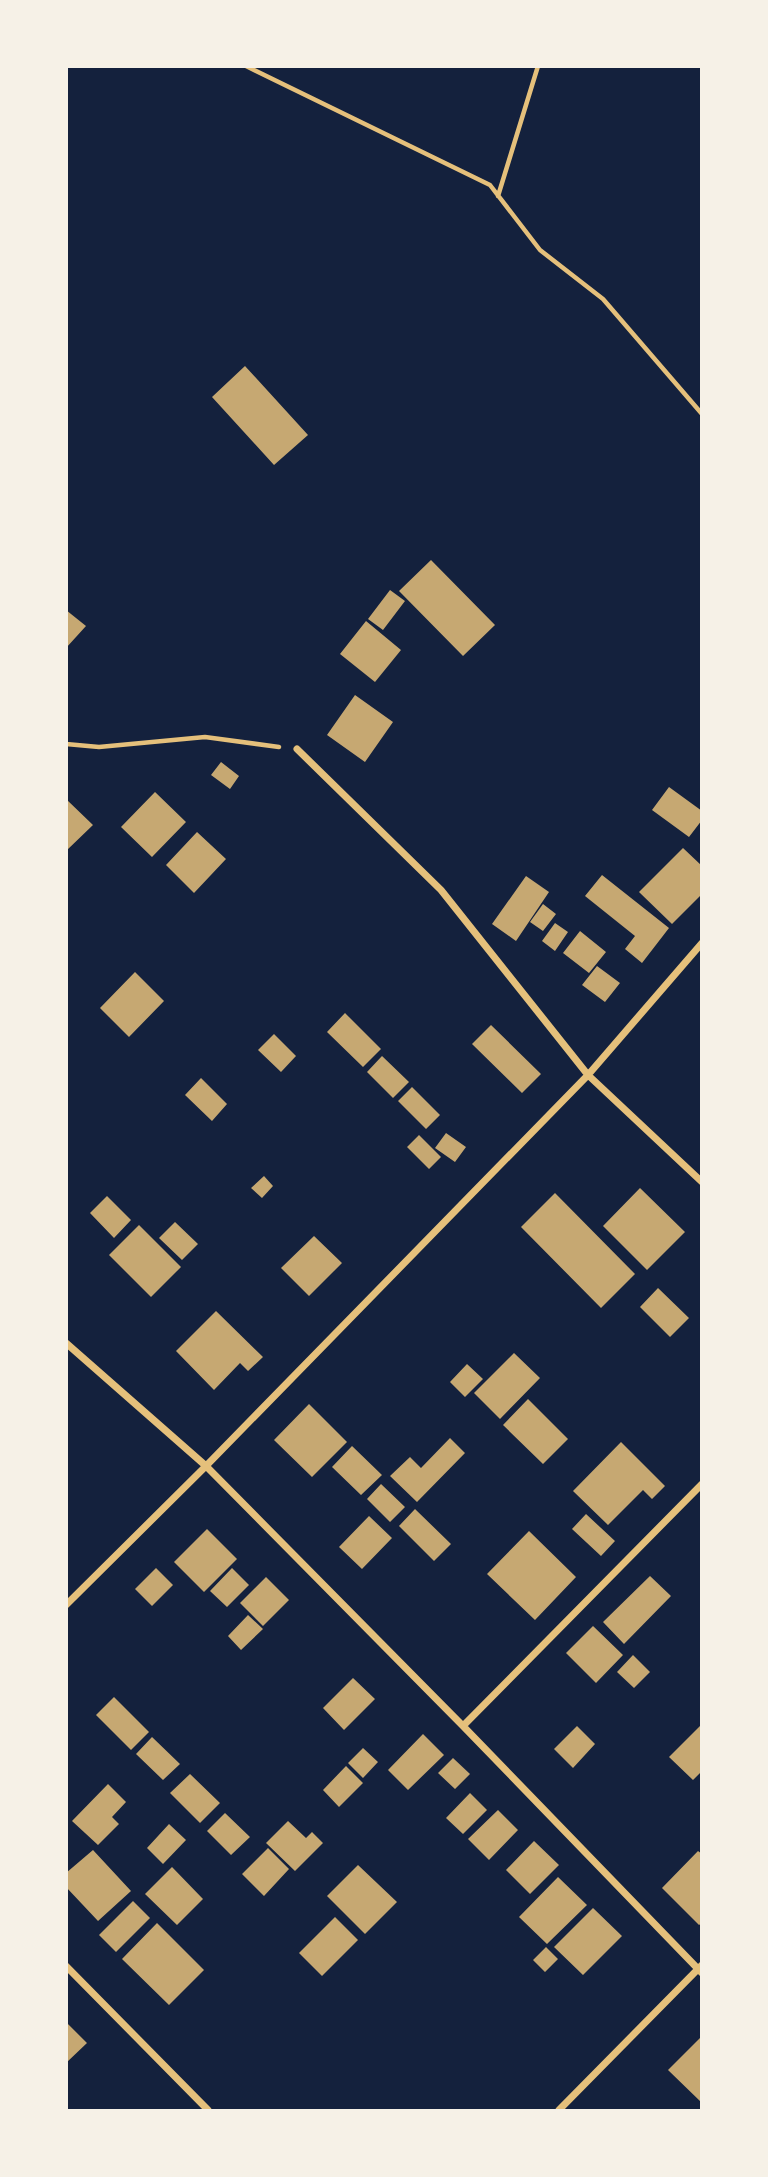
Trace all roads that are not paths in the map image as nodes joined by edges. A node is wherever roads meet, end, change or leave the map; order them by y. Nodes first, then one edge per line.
1 (297, 749) road end
2 (702, 943) edge
3 (588, 1075) junction
4 (702, 1182) edge
5 (66, 1342) edge
6 (206, 1466) junction
7 (702, 1484) edge
8 (66, 1605) edge
9 (463, 1726) junction
10 (66, 1966) edge
11 (700, 1969) edge
12 (208, 2110) edge
13 (559, 2110) edge

1 - 3 street
2 - 3 street
3 - 4 street
3 - 6 street
5 - 6 street
6 - 8 street
6 - 9 street
7 - 9 street
9 - 11 street
10 - 12 street
11 - 13 street

